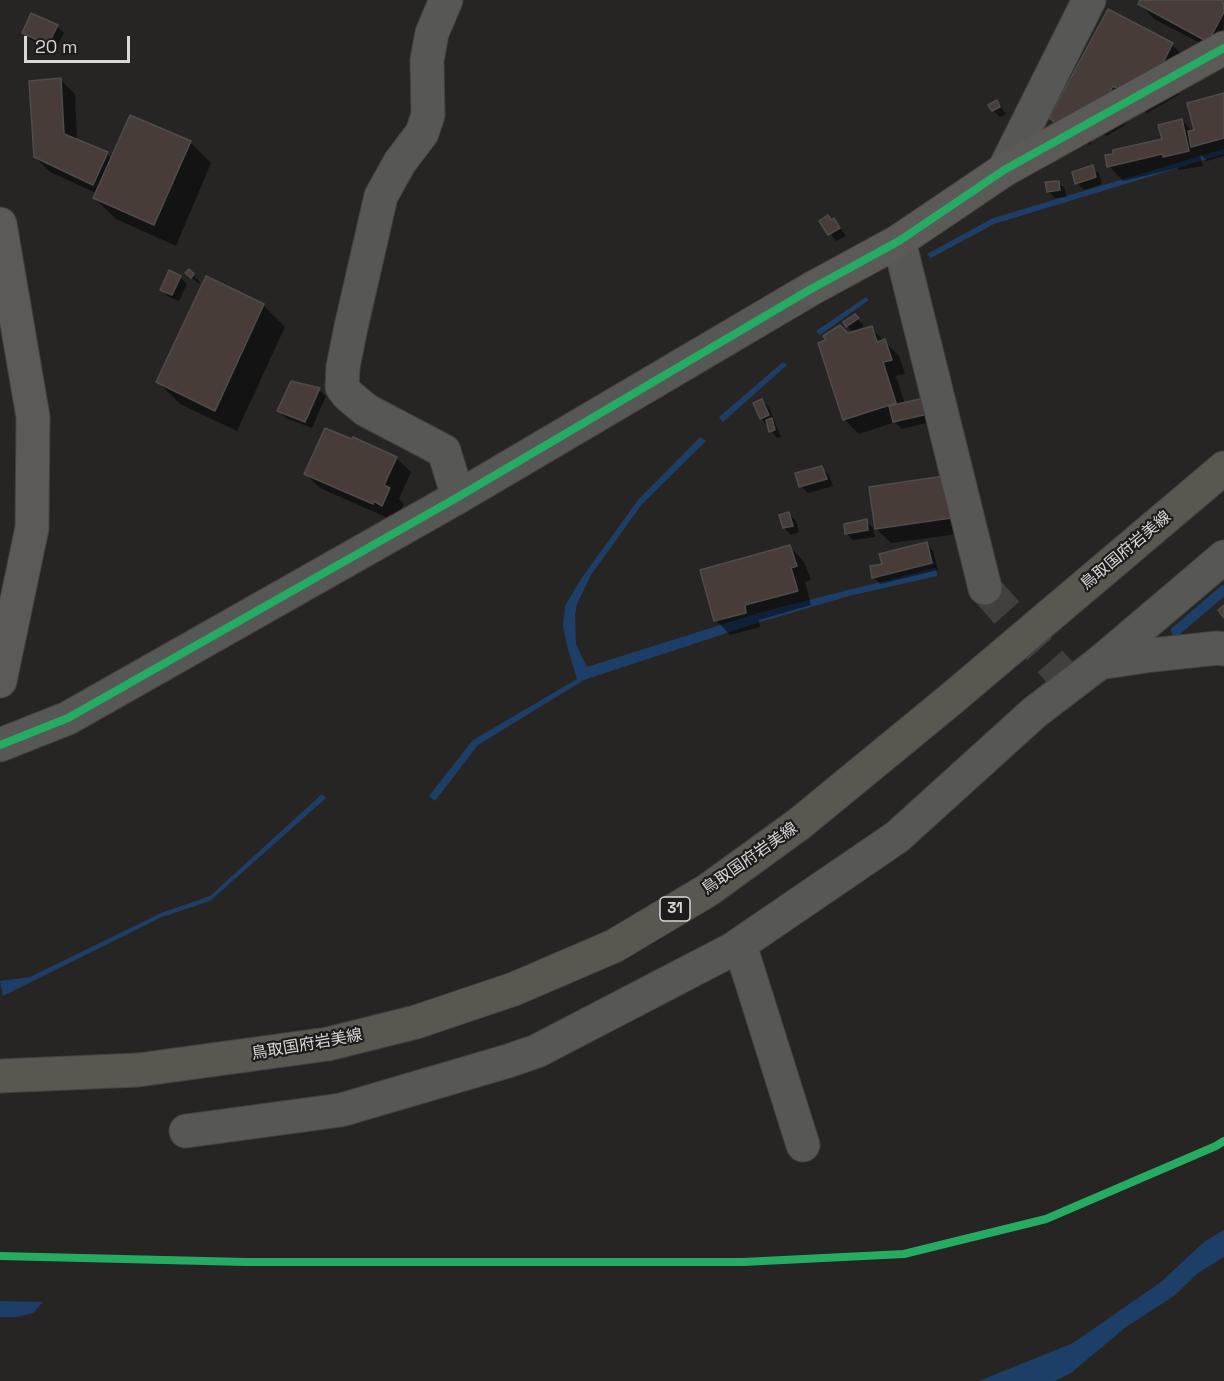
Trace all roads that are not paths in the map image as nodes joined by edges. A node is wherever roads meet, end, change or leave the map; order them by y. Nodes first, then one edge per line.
1 (446, 0) edge
2 (1089, 0) edge
3 (1224, 48) edge
4 (1004, 170) junction
5 (0, 224) edge
6 (899, 242) junction
7 (1224, 468) edge
8 (458, 497) junction
9 (1224, 557) edge
10 (985, 588) tunnel mouth
11 (1224, 649) edge
12 (1098, 664) junction
13 (0, 681) edge
14 (0, 745) edge
15 (740, 945) junction
16 (0, 1076) edge
17 (186, 1131) dead end
18 (803, 1145) dead end

1 - 8 street
2 - 4 street
3 - 4 street
4 - 6 street
5 - 13 street
6 - 8 street
6 - 10 street
7 - 16 main road, 鳥取国府岩美線 / 31
8 - 14 street
9 - 12 street
11 - 12 street
12 - 15 street
15 - 17 street
15 - 18 street

